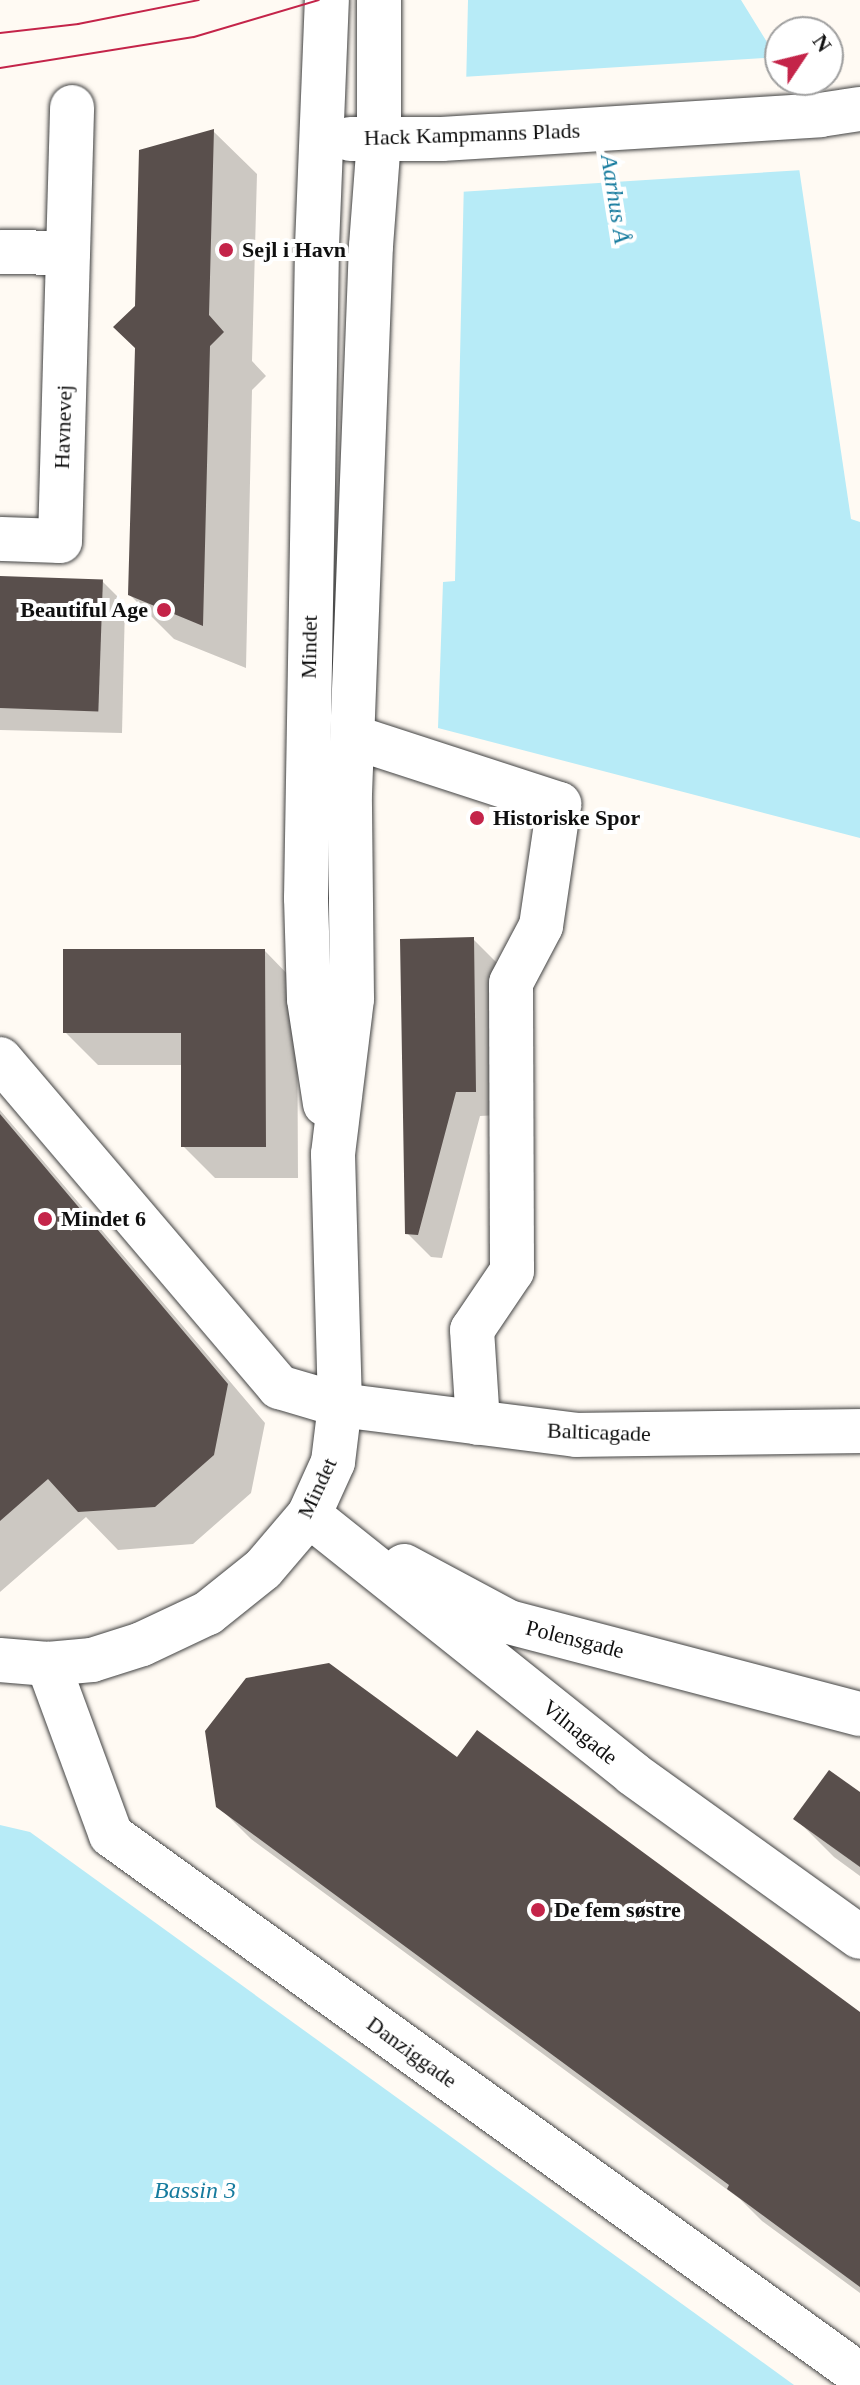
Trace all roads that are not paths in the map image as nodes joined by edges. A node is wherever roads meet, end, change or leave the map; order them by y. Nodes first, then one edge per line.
1 (327, 0) edge
2 (379, 0) edge
3 (72, 107) dead end
4 (840, 112) edge
5 (323, 138) junction
6 (379, 139) junction
7 (0, 252) edge
8 (68, 253) junction
9 (0, 539) edge
10 (353, 737) junction
11 (0, 1059) edge
12 (333, 1154) junction
13 (340, 1405) junction
14 (478, 1423) junction
15 (860, 1431) edge
16 (309, 1515) junction
17 (0, 1660) edge
18 (48, 1664) junction
19 (860, 1714) edge
20 (860, 1937) edge
21 (860, 2375) edge

1 - 5 street, Mindet
2 - 6 street, Mindet
3 - 8 street, Havnevej
4 - 6 street, Hack Kampmanns Plads
5 - 6 street, Hack Kampmanns Plads
5 - 12 street, Mindet
6 - 10 street, Mindet
7 - 8 street
8 - 9 street, Havnevej
10 - 12 street, Mindet
10 - 14 street
11 - 13 street, Balticagade
12 - 13 street, Mindet
13 - 14 street, Balticagade
13 - 16 street, Mindet
14 - 15 street, Balticagade
16 - 18 street, Mindet
16 - 19 street, Polensgade
16 - 20 street, Vilnagade
17 - 18 street, Mindet
18 - 21 street, Danziggade

